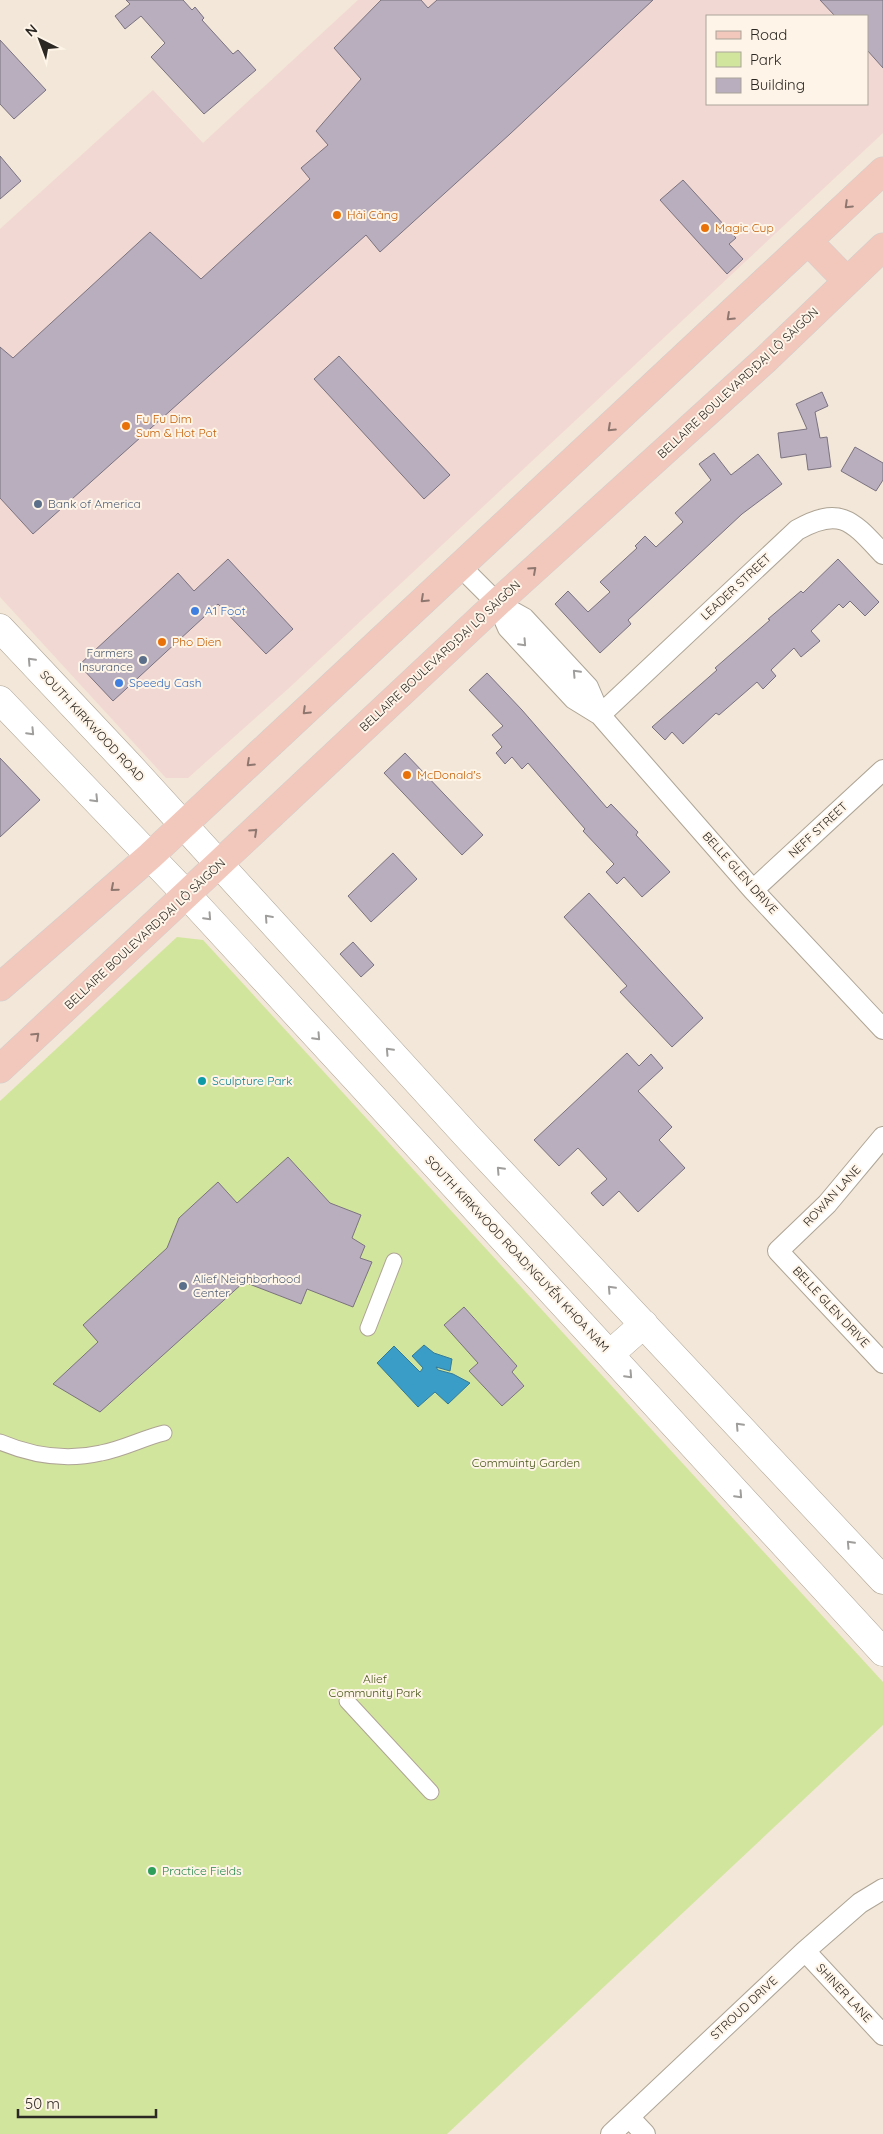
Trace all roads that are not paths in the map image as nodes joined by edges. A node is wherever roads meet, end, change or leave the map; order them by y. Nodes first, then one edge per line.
1 (883, 172) edge
2 (809, 242) junction
3 (883, 248) edge
4 (847, 281) junction
5 (883, 554) edge
6 (460, 566) junction
7 (497, 603) junction
8 (0, 628) edge
9 (0, 700) edge
10 (600, 715) junction
11 (883, 770) edge
12 (183, 826) junction
13 (150, 856) junction
14 (219, 865) junction
15 (754, 890) junction
16 (187, 895) junction
17 (0, 988) edge
18 (883, 1029) edge
19 (0, 1069) edge
20 (466, 1134) junction
21 (883, 1137) edge
22 (434, 1164) junction
23 (778, 1251) joint
24 (394, 1261) dead end
25 (644, 1324) junction
26 (368, 1328) dead end
27 (610, 1354) junction
28 (883, 1363) edge
29 (164, 1433) dead end
30 (0, 1442) edge
31 (883, 1580) edge
32 (883, 1652) edge
33 (347, 1702) dead end
34 (431, 1792) dead end
35 (883, 1889) edge
36 (805, 1951) junction
37 (883, 2035) edge
38 (629, 2117) junction
39 (611, 2134) edge
40 (644, 2134) edge

1 -> 2 main road
2 - 4 main road
2 -> 6 main road
3 - 4 main road, BELLAIRE BOULEVARD;ĐẠI LỘ SÀIGÒN
7 -> 4 main road, BELLAIRE BOULEVARD;ĐẠI LỘ SÀIGÒN
5 - 10 street, LEADER STREET
6 - 7 street, BELLE GLEN DRIVE
6 -> 12 main road
7 - 10 street, BELLE GLEN DRIVE
14 -> 7 main road, BELLAIRE BOULEVARD;ĐẠI LỘ SÀIGÒN
12 -> 8 main road, SOUTH KIRKWOOD ROAD
9 -> 13 main road
10 - 15 street, BELLE GLEN DRIVE
11 - 15 street, NEFF STREET
12 - 13 main road
12 - 14 main road
13 - 16 main road, SOUTH KIRKWOOD ROAD;NGUYỄN KHOA NAM
13 -> 17 main road
14 - 16 main road, BELLAIRE BOULEVARD;ĐẠI LỘ SÀIGÒN
20 -> 14 main road
15 - 18 street, BELLE GLEN DRIVE
19 -> 16 main road, BELLAIRE BOULEVARD;ĐẠI LỘ SÀIGÒN
16 -> 22 main road, SOUTH KIRKWOOD ROAD;NGUYỄN KHOA NAM
20 - 22 main road
25 -> 20 main road
21 - 23 street, ROWAN LANE
22 - 27 main road, SOUTH KIRKWOOD ROAD;NGUYỄN KHOA NAM
23 - 28 street, BELLE GLEN DRIVE
24 - 26 street
25 - 27 main road
31 -> 25 main road
27 -> 32 main road, SOUTH KIRKWOOD ROAD;NGUYỄN KHOA NAM
29 - 30 street
33 - 34 street
35 - 36 street, STROUD DRIVE
36 - 37 street, SHINER LANE
36 - 38 street, STROUD DRIVE
38 - 39 street, STROUD DRIVE
38 - 40 street

